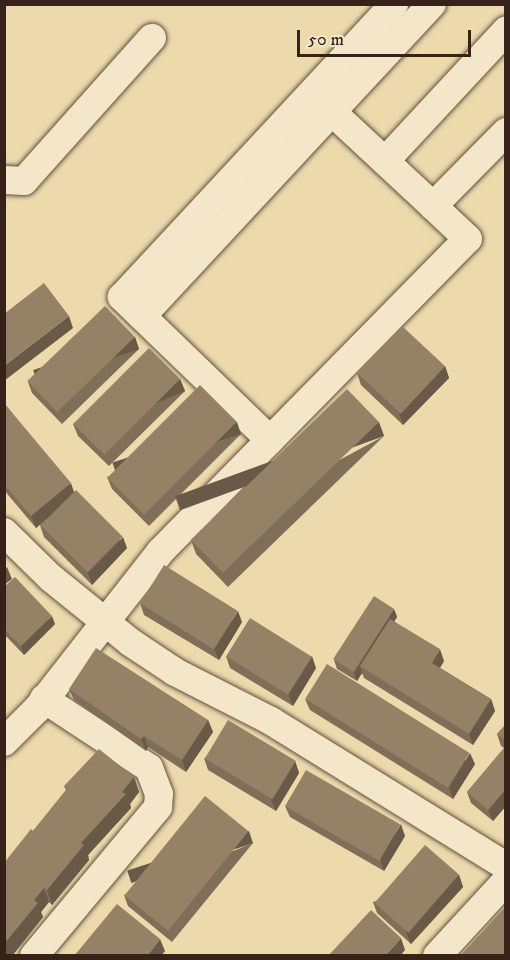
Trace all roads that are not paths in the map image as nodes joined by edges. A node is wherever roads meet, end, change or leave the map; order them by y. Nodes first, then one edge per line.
1 (394, 4) edge
2 (432, 4) edge
3 (506, 31) edge
4 (152, 38) dead end
5 (332, 112) junction
6 (506, 132) edge
7 (385, 161) junction
8 (4, 180) edge
9 (433, 206) junction
10 (142, 316) junction
11 (270, 440) junction
12 (4, 532) edge
13 (104, 622) junction
14 (44, 699) junction
15 (4, 742) edge
16 (506, 866) edge
17 (506, 881) edge
18 (34, 956) edge
19 (436, 956) edge

1 - 10 street
2 - 5 street
3 - 7 street
4 - 8 street
5 - 7 street
5 - 10 street
6 - 9 street
7 - 9 street
9 - 11 street
10 - 11 street
11 - 13 street
12 - 13 street
13 - 14 street
13 - 16 street
14 - 15 street
14 - 18 street
17 - 19 street

